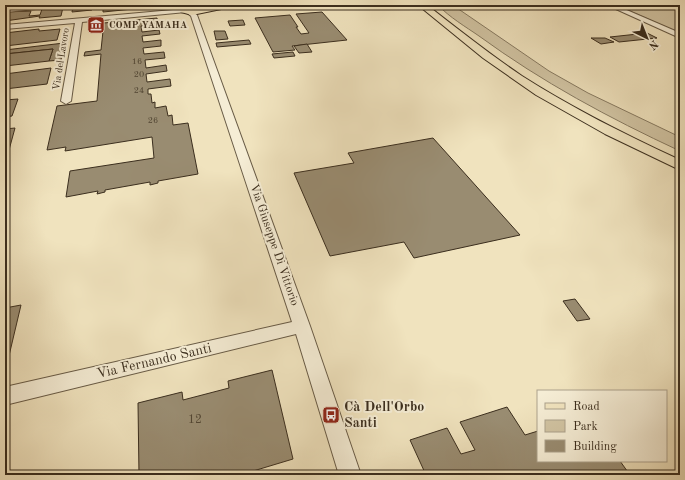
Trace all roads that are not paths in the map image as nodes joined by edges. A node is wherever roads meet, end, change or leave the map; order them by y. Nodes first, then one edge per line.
1 (57, 5) edge
2 (213, 5) edge
3 (231, 5) edge
4 (422, 5) edge
5 (610, 5) edge
6 (434, 6) edge
7 (193, 9) edge
8 (5, 10) edge
9 (79, 20) junction
10 (5, 27) edge
11 (680, 36) edge
12 (66, 101) dead end
13 (680, 156) edge
14 (680, 166) edge
15 (302, 326) junction
16 (5, 396) edge
17 (350, 475) edge

1 - 8 street
2 - 7 main road
3 - 7 main road
4 - 14 main road
5 - 11 street
6 - 13 main road
7 - 9 street, Via del Lavoro
7 - 15 street, Via Giuseppe Di Vittorio
9 - 10 street, Via del Lavoro
9 - 12 street, Via del Lavoro
15 - 16 street, Via Fernando Santi
15 - 17 street, Via Giuseppe Di Vittorio

